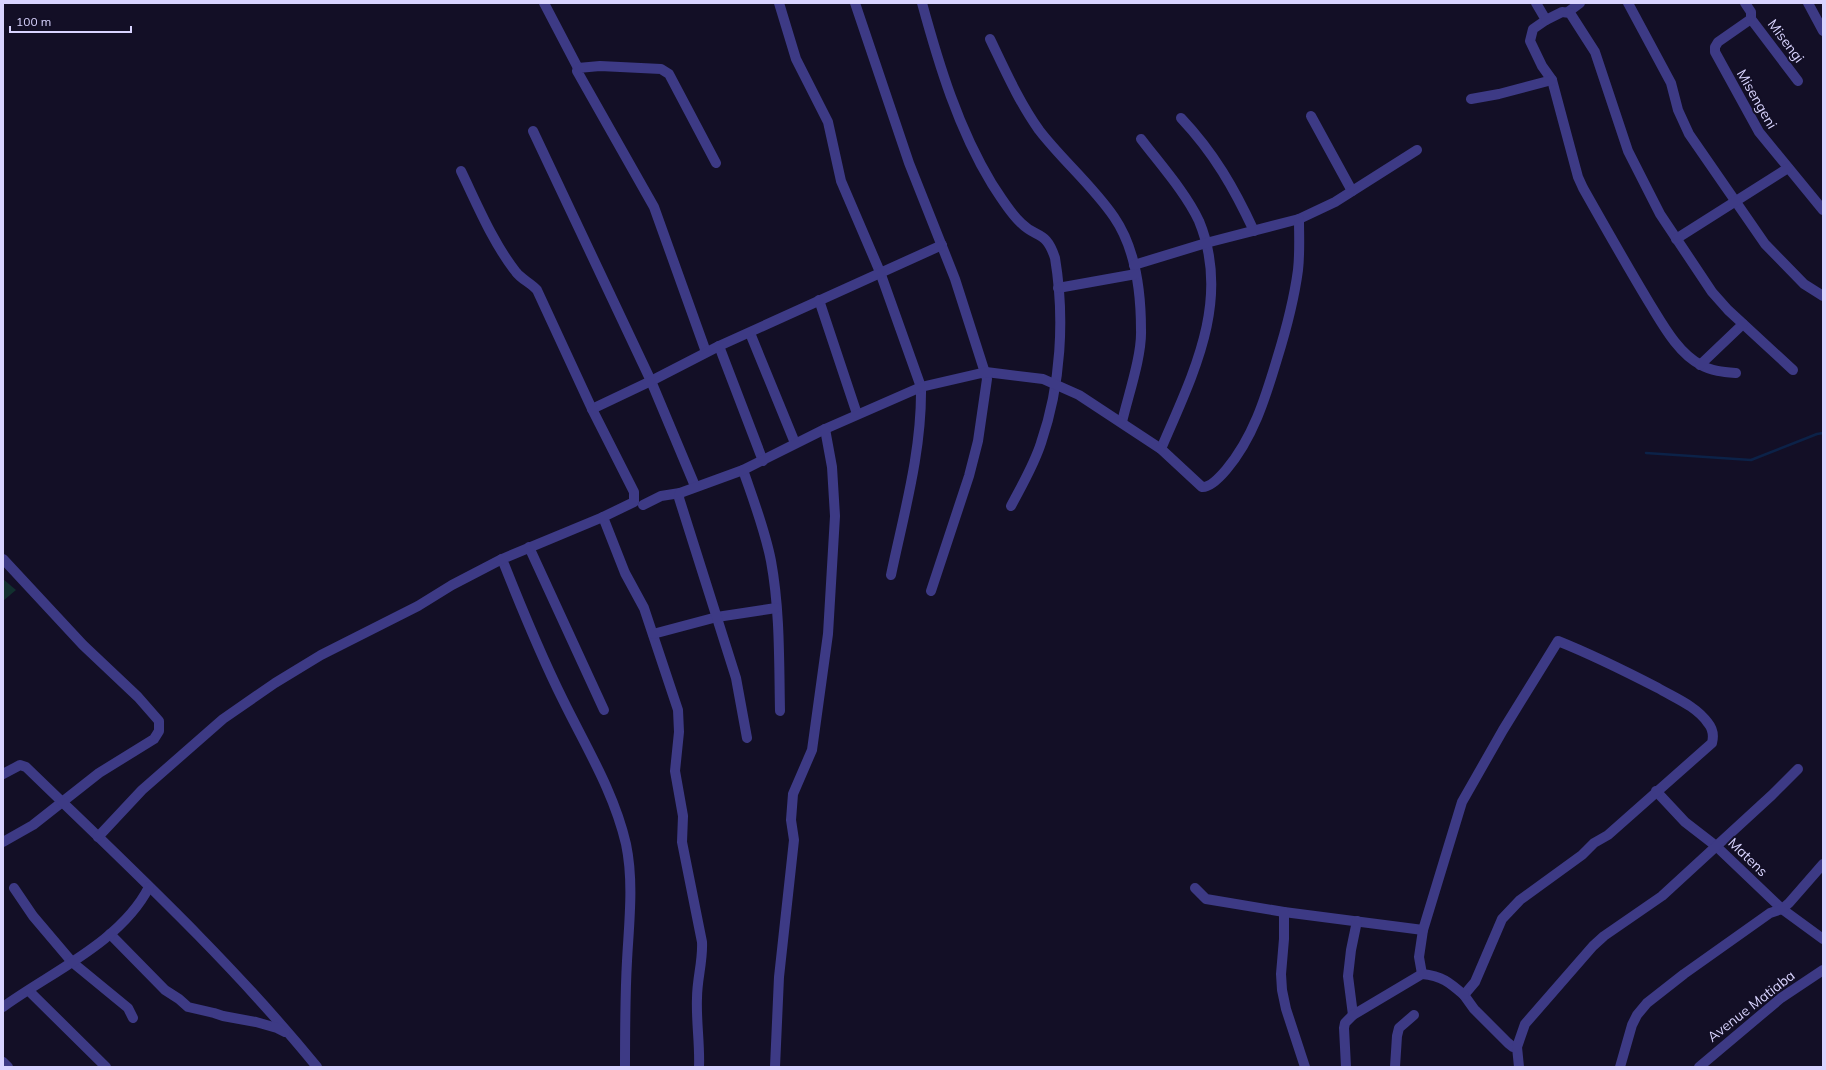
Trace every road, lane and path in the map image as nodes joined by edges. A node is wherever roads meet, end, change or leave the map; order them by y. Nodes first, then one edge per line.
1 (544, 3) edge
2 (779, 3) edge
3 (855, 3) edge
4 (922, 3) edge
5 (1536, 3) edge
6 (1580, 3) edge
7 (1628, 3) edge
8 (1746, 3) edge
9 (1808, 3) edge
10 (1568, 12) junction
11 (1751, 19) junction
12 (1546, 20) junction
13 (1823, 31) edge
14 (990, 39) dead end
15 (578, 68) junction
16 (1552, 80) junction
17 (1798, 81) dead end
18 (1471, 99) dead end
19 (1311, 116) dead end
20 (1181, 118) dead end
21 (533, 131) dead end
22 (1141, 139) dead end
23 (1417, 150) dead end
24 (716, 163) dead end
25 (1788, 168) junction
26 (461, 171) dead end
27 (1352, 191) junction
28 (1736, 201) junction
29 (1823, 210) edge
30 (1299, 219) junction
31 (1254, 231) junction
32 (1676, 239) junction
33 (1206, 244) junction
34 (942, 245) junction
35 (1135, 269) junction
36 (880, 272) junction
37 (1058, 288) junction
38 (1823, 296) edge
39 (819, 300) junction
40 (1743, 324) junction
41 (750, 333) junction
42 (719, 346) junction
43 (706, 352) junction
44 (1700, 365) junction
45 (1792, 370) dead end
46 (986, 372) junction
47 (1736, 373) dead end
48 (651, 381) junction
49 (1055, 384) junction
50 (921, 387) junction
51 (592, 409) junction
52 (857, 414) junction
53 (1122, 422) junction
54 (825, 429) junction
55 (795, 443) junction
56 (1161, 449) junction
57 (763, 461) junction
58 (743, 470) junction
59 (695, 486) junction
60 (680, 493) junction
61 (643, 505) dead end
62 (1011, 506) dead end
63 (603, 518) junction
64 (529, 547) junction
65 (3, 559) edge
66 (502, 559) junction
67 (891, 575) dead end
68 (931, 591) dead end
69 (776, 608) junction
70 (717, 617) junction
71 (653, 634) junction
72 (604, 710) dead end
73 (780, 711) dead end
74 (747, 738) dead end
75 (1798, 769) dead end
76 (3, 774) edge
77 (1656, 791) junction
78 (62, 802) junction
79 (98, 837) junction
80 (3, 842) edge
81 (1716, 846) junction
82 (1823, 864) edge
83 (149, 887) junction
84 (14, 888) dead end
85 (1195, 888) dead end
86 (1782, 909) junction
87 (1284, 912) junction
88 (1356, 921) junction
89 (1423, 930) junction
90 (110, 934) junction
91 (1823, 939) edge
92 (72, 962) junction
93 (1823, 970) edge
94 (1422, 974) junction
95 (29, 991) junction
96 (1464, 995) junction
97 (3, 1007) edge
98 (1353, 1014) junction
99 (1414, 1015) dead end
100 (133, 1018) dead end
101 (293, 1038) junction
102 (1517, 1047) junction
103 (3, 1062) edge
104 (8, 1067) edge
105 (106, 1067) edge
106 (317, 1067) edge
107 (625, 1067) edge
108 (699, 1067) edge
109 (775, 1067) edge
110 (1305, 1067) edge
111 (1346, 1067) edge
112 (1394, 1067) edge
113 (1519, 1067) edge
114 (1620, 1067) edge
115 (1698, 1067) edge

1 - 15 street
2 - 36 street
3 - 34 street
4 - 37 street
5 - 12 street
6 - 10 street
7 - 28 street
8 - 11 street
9 - 13 street
10 - 12 street
10 - 32 street
11 - 17 street, Misengi
11 - 25 street, Misengeni
12 - 16 street
14 - 35 street
15 - 24 street
15 - 43 street
16 - 18 street
16 - 44 street
19 - 27 street
20 - 31 street
21 - 48 street
22 - 33 street
23 - 27 street
25 - 28 street
25 - 29 street, Misengeni
26 - 51 street
27 - 30 street
28 - 32 street
28 - 38 street
30 - 31 street
30 - 56 street
31 - 33 street
32 - 40 street
33 - 35 street
33 - 56 street
34 - 36 street
34 - 46 street
35 - 37 street
35 - 53 street
36 - 39 street
36 - 50 street
37 - 49 street
39 - 41 street
39 - 52 street
40 - 44 street
40 - 45 street
41 - 42 street
41 - 55 street
42 - 43 street
42 - 57 street
43 - 48 street
44 - 47 street
46 - 49 street
46 - 50 street
46 - 68 street
48 - 51 street
48 - 59 street
49 - 53 street
49 - 62 street
50 - 52 street
50 - 67 street
51 - 63 street
52 - 54 street
53 - 56 street
54 - 55 street
54 - 109 street
55 - 57 street
57 - 58 street
58 - 59 street
58 - 69 street
59 - 60 street
60 - 61 street
60 - 70 street
63 - 64 street
63 - 71 street
64 - 66 street
64 - 72 street
65 - 78 street
66 - 79 street
66 - 107 street
69 - 70 street
69 - 73 street
70 - 71 street
70 - 74 street
71 - 108 street
75 - 81 street
76 - 78 street
77 - 81 street, Matens
77 - 89 street
77 - 96 street
78 - 79 street
78 - 80 street
79 - 83 street
81 - 86 street, Matens
81 - 102 street
82 - 86 street
83 - 90 street
83 - 101 street
84 - 92 street
85 - 87 street
86 - 91 street, Matens
86 - 114 street
87 - 88 street
87 - 110 street
88 - 89 street
88 - 98 street
89 - 94 street
90 - 92 street
90 - 101 street
92 - 95 street
92 - 100 street
93 - 115 street, Avenue Matiaba
94 - 96 street
94 - 98 street
95 - 97 street
95 - 105 street
96 - 102 street
98 - 111 street
99 - 112 street
101 - 106 street
102 - 113 street
103 - 104 street

